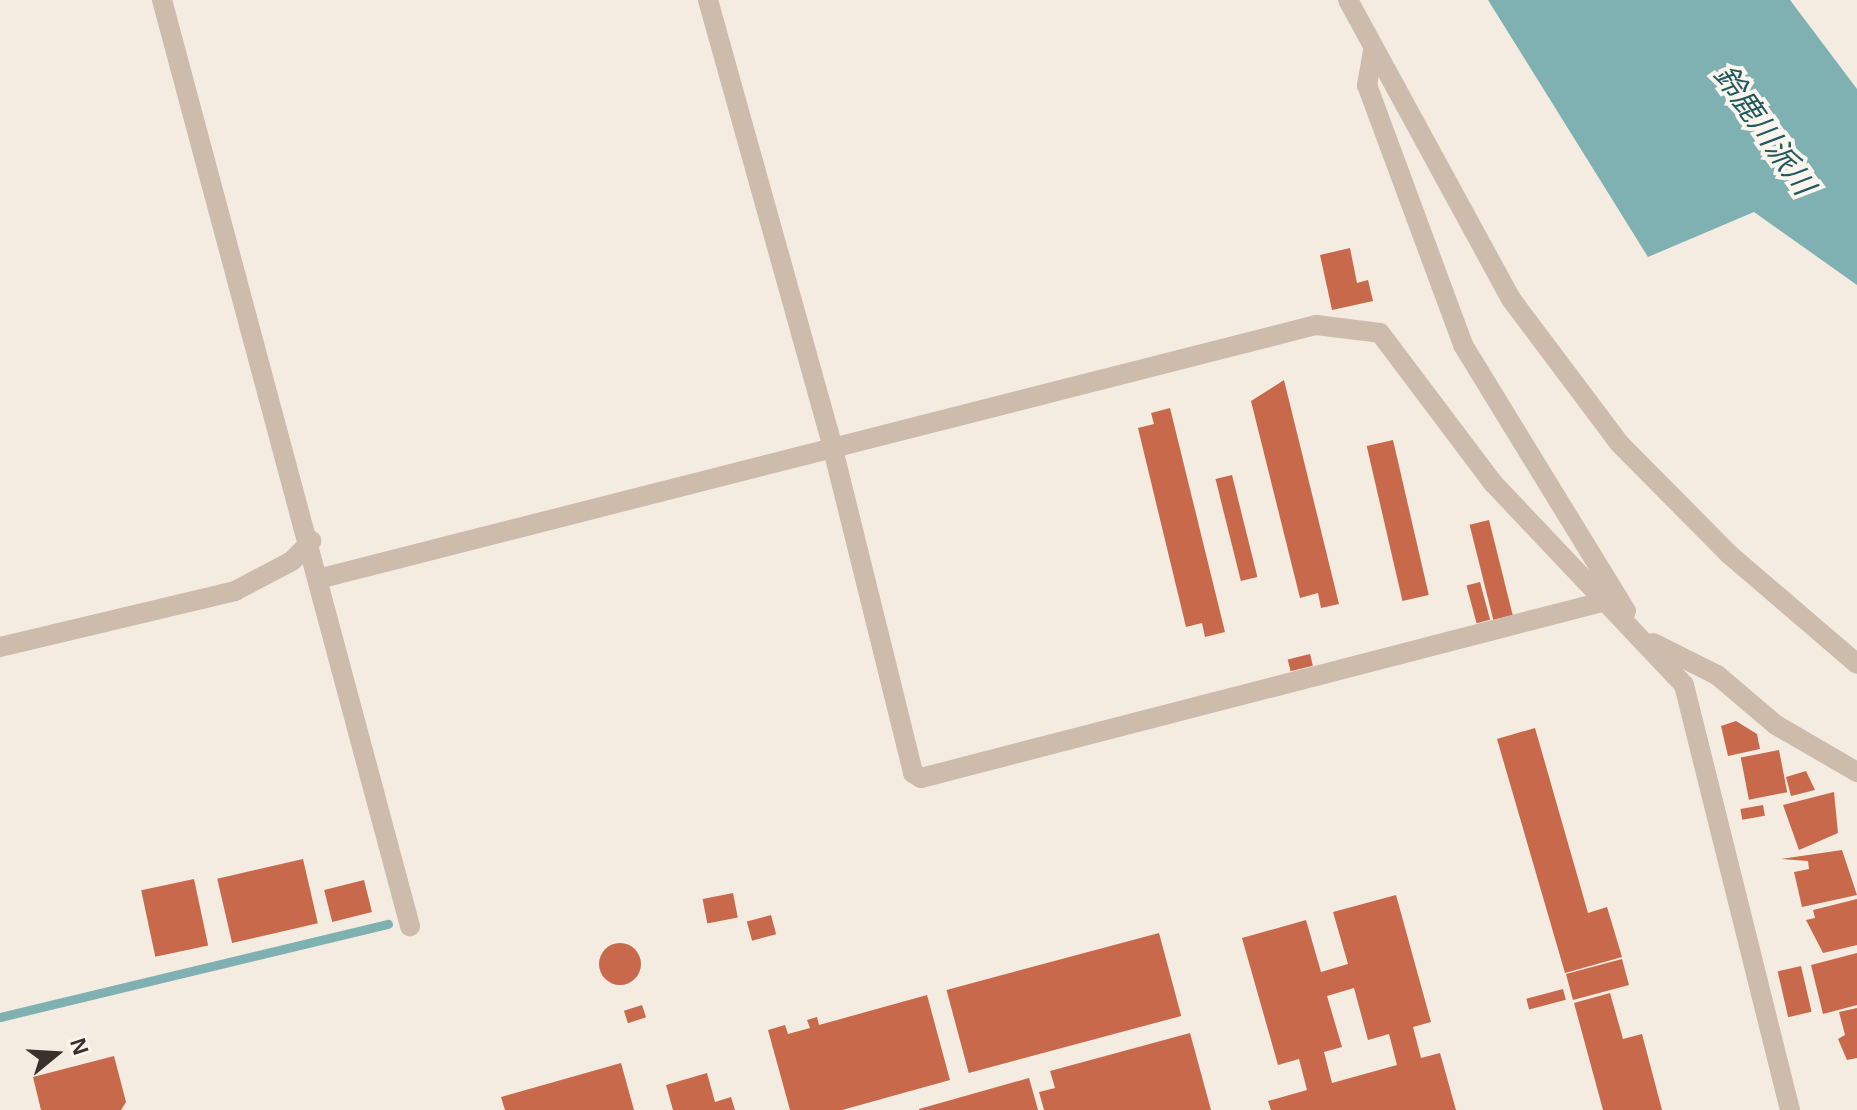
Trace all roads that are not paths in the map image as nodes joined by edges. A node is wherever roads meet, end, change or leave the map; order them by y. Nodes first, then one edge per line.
1 (162, 0) edge
2 (708, 0) edge
3 (1348, 0) edge
4 (1373, 51) junction
5 (832, 445) junction
6 (311, 541) junction
7 (322, 578) junction
8 (1606, 601) junction
9 (1640, 637) junction
10 (0, 647) edge
11 (1857, 664) edge
12 (1857, 772) edge
13 (410, 926) dead end
14 (1790, 1110) edge

1 - 6 street
2 - 5 street
3 - 4 street
4 - 9 street
4 - 11 street
5 - 7 street
5 - 8 street
5 - 8 street
6 - 7 street
6 - 10 street
7 - 13 street
8 - 9 street
9 - 12 street
9 - 14 street

